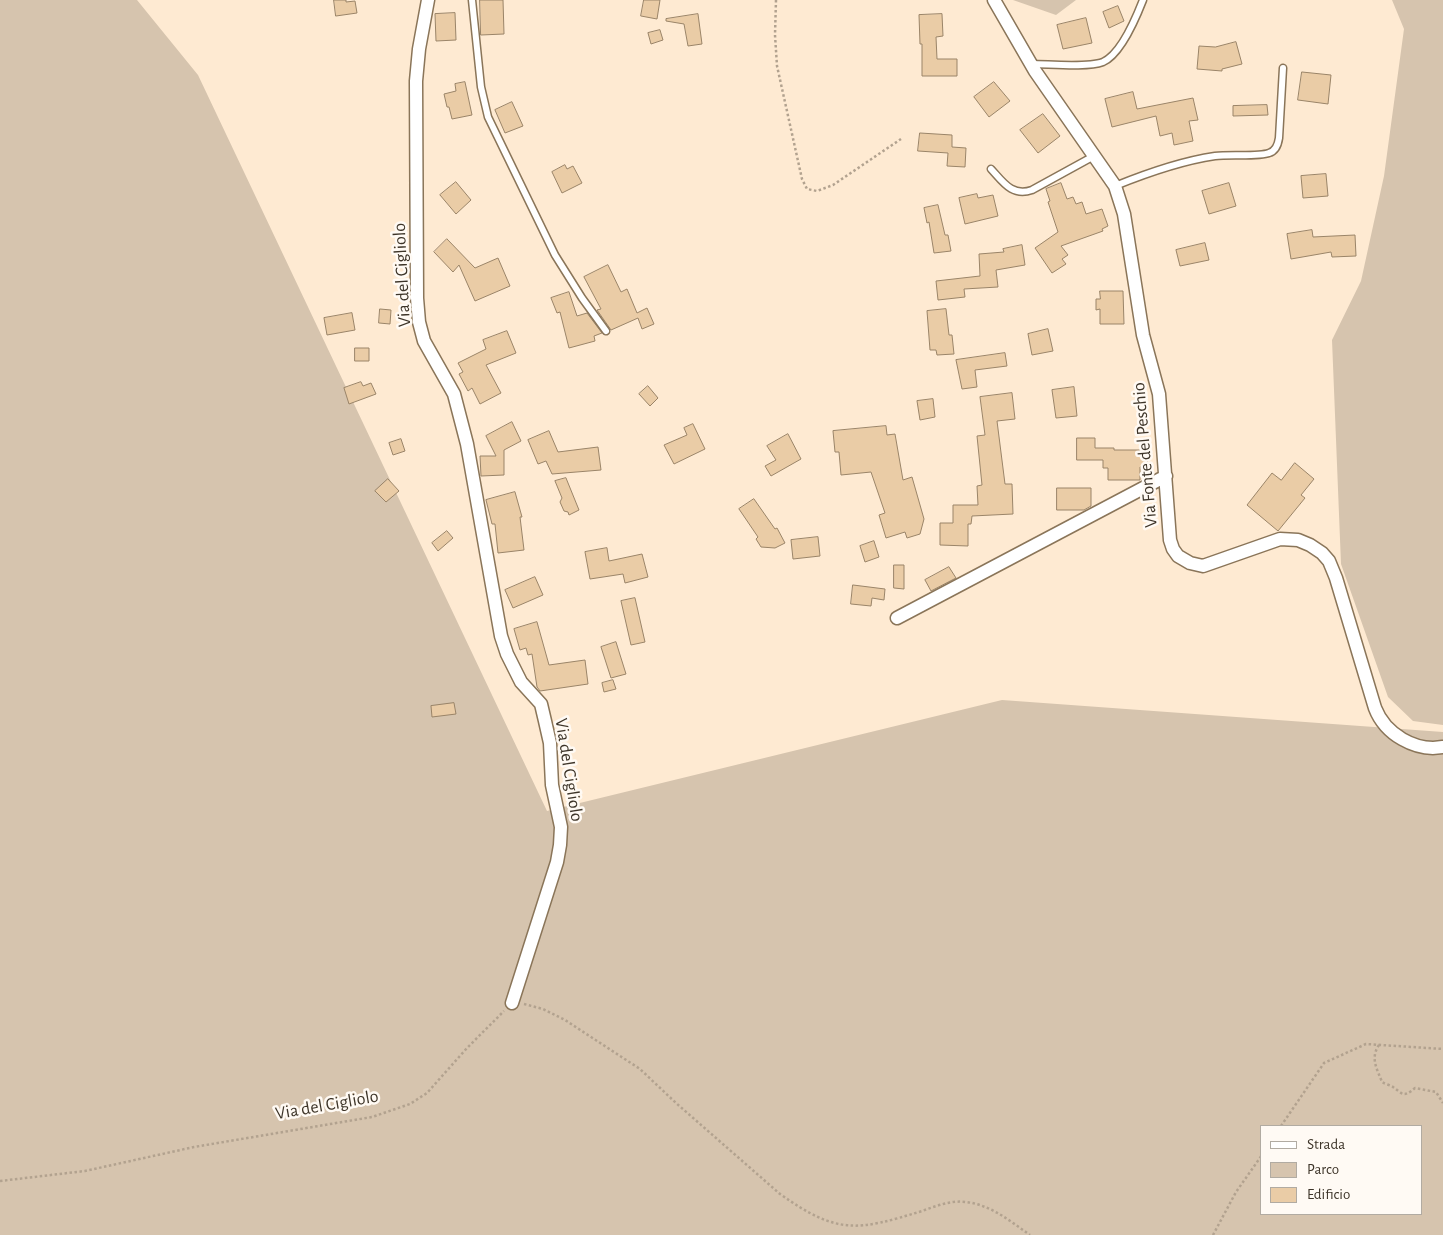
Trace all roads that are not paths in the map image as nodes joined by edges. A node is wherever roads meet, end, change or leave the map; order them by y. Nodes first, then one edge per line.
1 (428, 0) edge
2 (472, 0) edge
3 (994, 0) edge
4 (1143, 0) edge
5 (1030, 64) junction
6 (1283, 68) dead end
7 (1094, 156) junction
8 (991, 169) dead end
9 (1115, 186) junction
10 (606, 332) dead end
11 (1166, 476) junction
12 (897, 618) dead end
13 (1443, 747) edge
14 (512, 1003) road end

1 - 14 street, Via del Cigliolo
2 - 10 lane
3 - 5 street, Via Fonte del Peschio
4 - 5 lane
5 - 7 street, Via Fonte del Peschio
6 - 9 lane
7 - 8 lane
7 - 9 street, Via Fonte del Peschio
9 - 11 street, Via Fonte del Peschio
11 - 12 street
11 - 13 street, Via Fonte del Peschio

